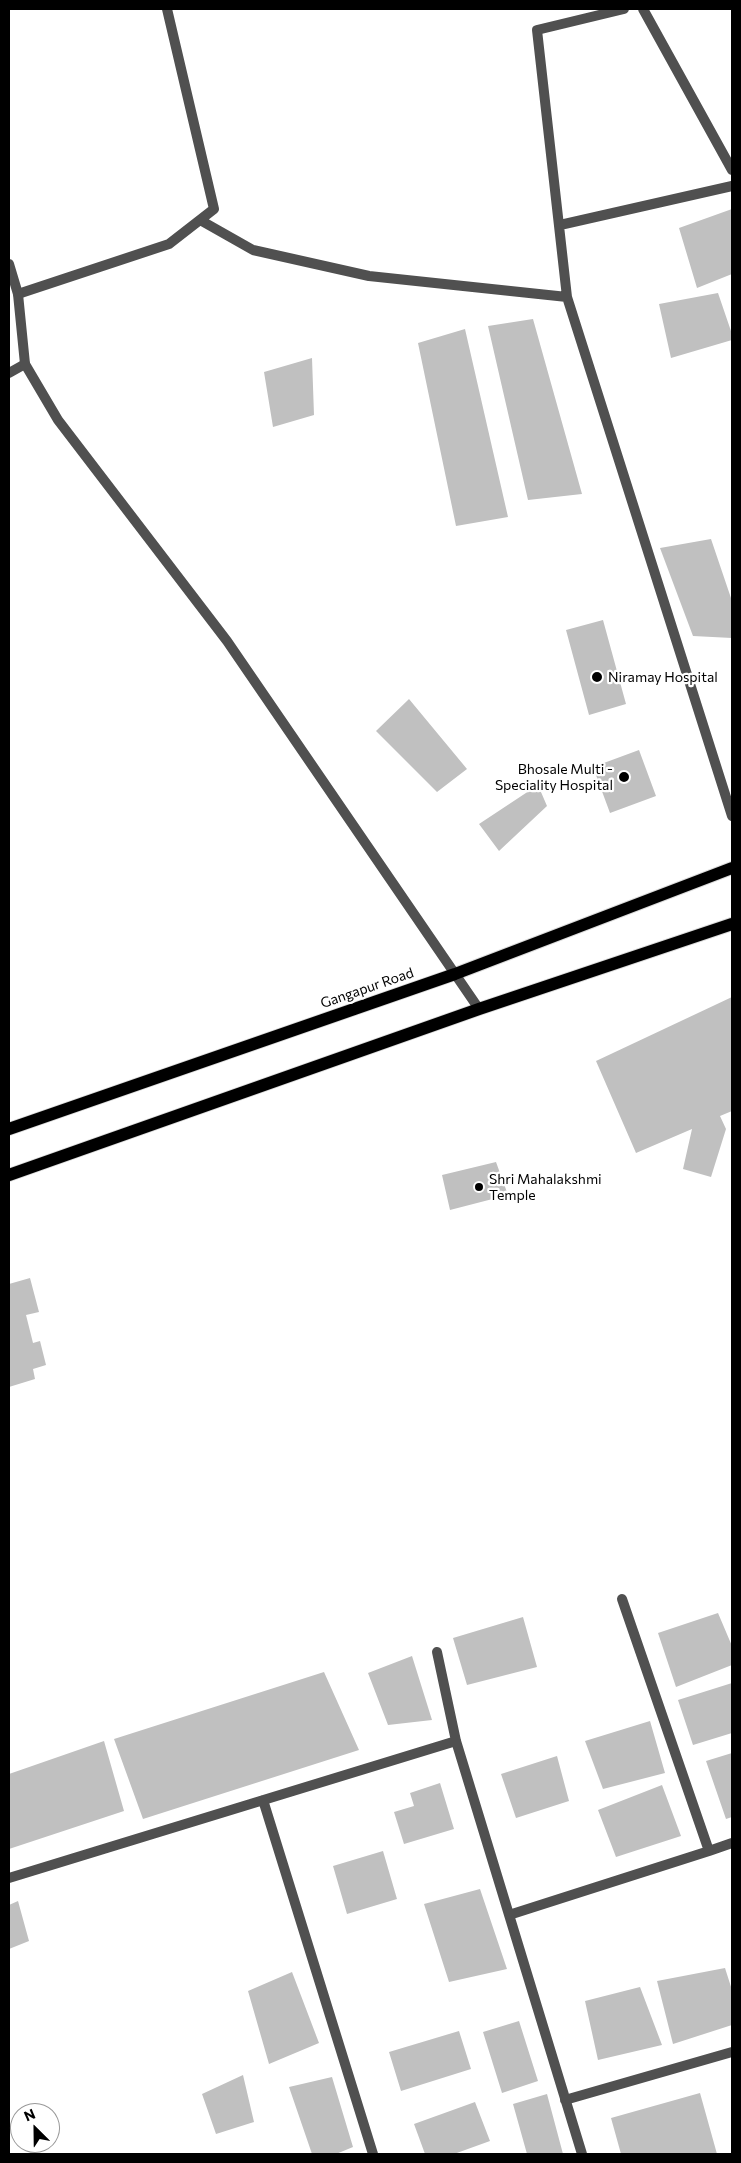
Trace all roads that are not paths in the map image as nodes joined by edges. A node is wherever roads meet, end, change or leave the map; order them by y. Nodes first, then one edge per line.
1 (167, 9) edge
2 (624, 9) edge
3 (643, 9) edge
4 (732, 170) edge
5 (732, 186) edge
6 (200, 220) junction
7 (560, 225) junction
8 (9, 264) edge
9 (18, 294) junction
10 (567, 297) junction
11 (25, 364) junction
12 (9, 373) edge
13 (732, 816) edge
14 (732, 868) edge
15 (732, 924) edge
16 (455, 974) junction
17 (479, 1009) junction
18 (9, 1129) edge
19 (9, 1175) edge
20 (622, 1599) dead end
21 (437, 1652) dead end
22 (456, 1741) junction
23 (263, 1800) junction
24 (732, 1843) edge
25 (709, 1851) junction
26 (9, 1878) edge
27 (509, 1915) junction
28 (732, 2052) edge
29 (565, 2100) junction
30 (373, 2154) edge
31 (582, 2154) edge

1 - 6 street
2 - 7 street
3 - 4 street
5 - 7 street
6 - 9 street
6 - 10 street
7 - 10 street
8 - 9 street
9 - 11 street
10 - 13 street
11 - 12 street
11 - 16 street
14 - 16 main road, Gangapur Road
15 - 17 main road
16 - 17 street
16 - 18 main road, Gangapur Road
17 - 19 main road
20 - 25 street
21 - 22 street
22 - 23 street
22 - 27 street
23 - 26 street
23 - 30 street
24 - 25 street
25 - 27 street
27 - 29 street
28 - 29 street
29 - 31 street

